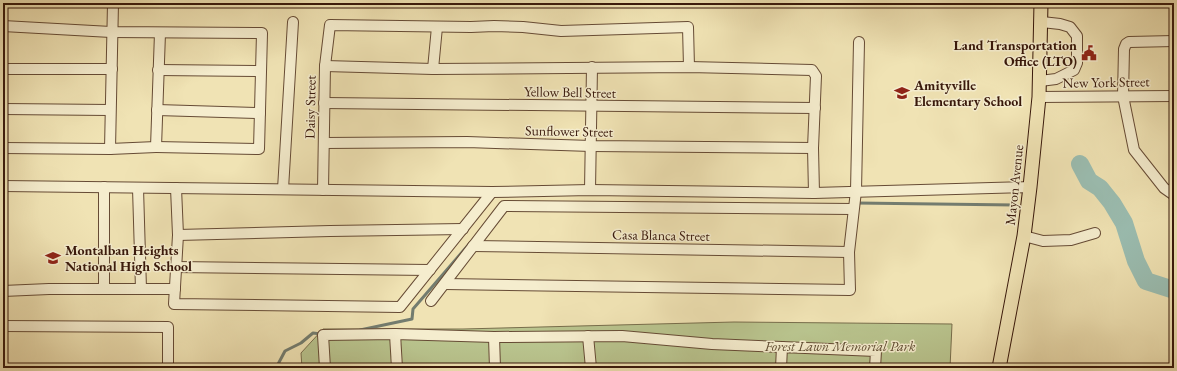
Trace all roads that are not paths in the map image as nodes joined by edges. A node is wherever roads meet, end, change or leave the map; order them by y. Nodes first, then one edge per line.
1 (113, 3) edge
2 (1041, 3) edge
3 (293, 22) dead end
4 (1042, 22) junction
5 (3, 26) edge
6 (437, 27) junction
7 (111, 32) junction
8 (160, 33) junction
9 (1174, 41) edge
10 (859, 42) dead end
11 (324, 66) junction
12 (592, 67) junction
13 (689, 67) junction
14 (3, 69) edge
15 (112, 69) junction
16 (433, 69) junction
17 (158, 70) junction
18 (260, 71) junction
19 (1040, 81) junction
20 (1124, 96) junction
21 (1174, 96) edge
22 (1039, 97) junction
23 (324, 103) junction
24 (591, 107) junction
25 (815, 108) junction
26 (3, 109) edge
27 (110, 110) junction
28 (157, 110) junction
29 (260, 114) junction
30 (324, 143) junction
31 (591, 146) junction
32 (156, 147) junction
33 (3, 148) edge
34 (813, 148) junction
35 (110, 149) junction
36 (3, 186) edge
37 (104, 187) junction
38 (1030, 187) junction
39 (138, 188) junction
40 (176, 188) junction
41 (283, 189) junction
42 (323, 190) junction
43 (590, 190) junction
44 (856, 191) junction
45 (492, 192) junction
46 (814, 193) junction
47 (1174, 195) edge
48 (853, 209) junction
49 (463, 229) junction
50 (1095, 233) dead end
51 (178, 235) junction
52 (1024, 236) junction
53 (473, 246) junction
54 (849, 252) junction
55 (176, 267) junction
56 (430, 270) junction
57 (445, 284) junction
58 (141, 289) junction
59 (175, 289) junction
60 (104, 290) junction
61 (3, 291) edge
62 (431, 301) dead end
63 (3, 326) edge
64 (396, 334) junction
65 (588, 336) junction
66 (494, 337) junction
67 (782, 347) junction
68 (168, 368) edge
69 (325, 368) edge
70 (397, 368) edge
71 (495, 368) edge
72 (591, 368) edge
73 (781, 368) edge
74 (875, 368) edge
75 (999, 368) edge

1 - 7 street
2 - 4 main road, Mayon Avenue
3 - 41 street
4 - 19 main road, Mayon Avenue
4 - 19 street
5 - 7 street
6 - 11 street, Daisy Street
6 - 13 street
6 - 16 street
7 - 8 street
7 - 15 street
8 - 17 street
8 - 18 street
9 - 20 street
10 - 44 street
11 - 16 street
11 - 23 street, Daisy Street
12 - 13 street
12 - 16 street
12 - 24 street
13 - 25 street
14 - 15 street
15 - 27 street
17 - 18 street
17 - 28 street
18 - 29 street
19 - 22 main road, Mayon Avenue
20 - 21 street, New York Street
20 - 22 street, New York Street
20 - 47 street
22 - 38 main road, Mayon Avenue
23 - 24 street, Yellow Bell Street
23 - 30 street, Daisy Street
24 - 25 street, Yellow Bell Street
24 - 31 street
25 - 34 street
26 - 27 street
27 - 35 street
28 - 29 street
28 - 32 street
29 - 32 street
30 - 31 street, Sunflower Street
30 - 42 street, Daisy Street
31 - 34 street, Sunflower Street
31 - 43 street
32 - 35 street
33 - 35 street
34 - 46 street
36 - 37 street
37 - 39 street
37 - 60 street
38 - 44 street
38 - 52 main road, Mayon Avenue
39 - 40 street
39 - 58 street
40 - 41 street
40 - 51 street
41 - 42 street
42 - 45 street
43 - 45 street
43 - 46 street
44 - 46 street
44 - 48 street
45 - 49 street
48 - 53 street
48 - 54 street
49 - 51 street
49 - 56 street
50 - 52 street
51 - 55 street
52 - 75 main road, Mayon Avenue
53 - 54 street, Casa Blanca Street
53 - 57 street
54 - 57 street
55 - 56 street
55 - 59 street
56 - 59 street
57 - 62 street
58 - 59 street
58 - 60 street
60 - 61 street
63 - 68 street
64 - 66 street
64 - 69 street
64 - 70 street
65 - 66 street
65 - 67 street
65 - 72 street
66 - 71 street
67 - 73 street
67 - 74 street

